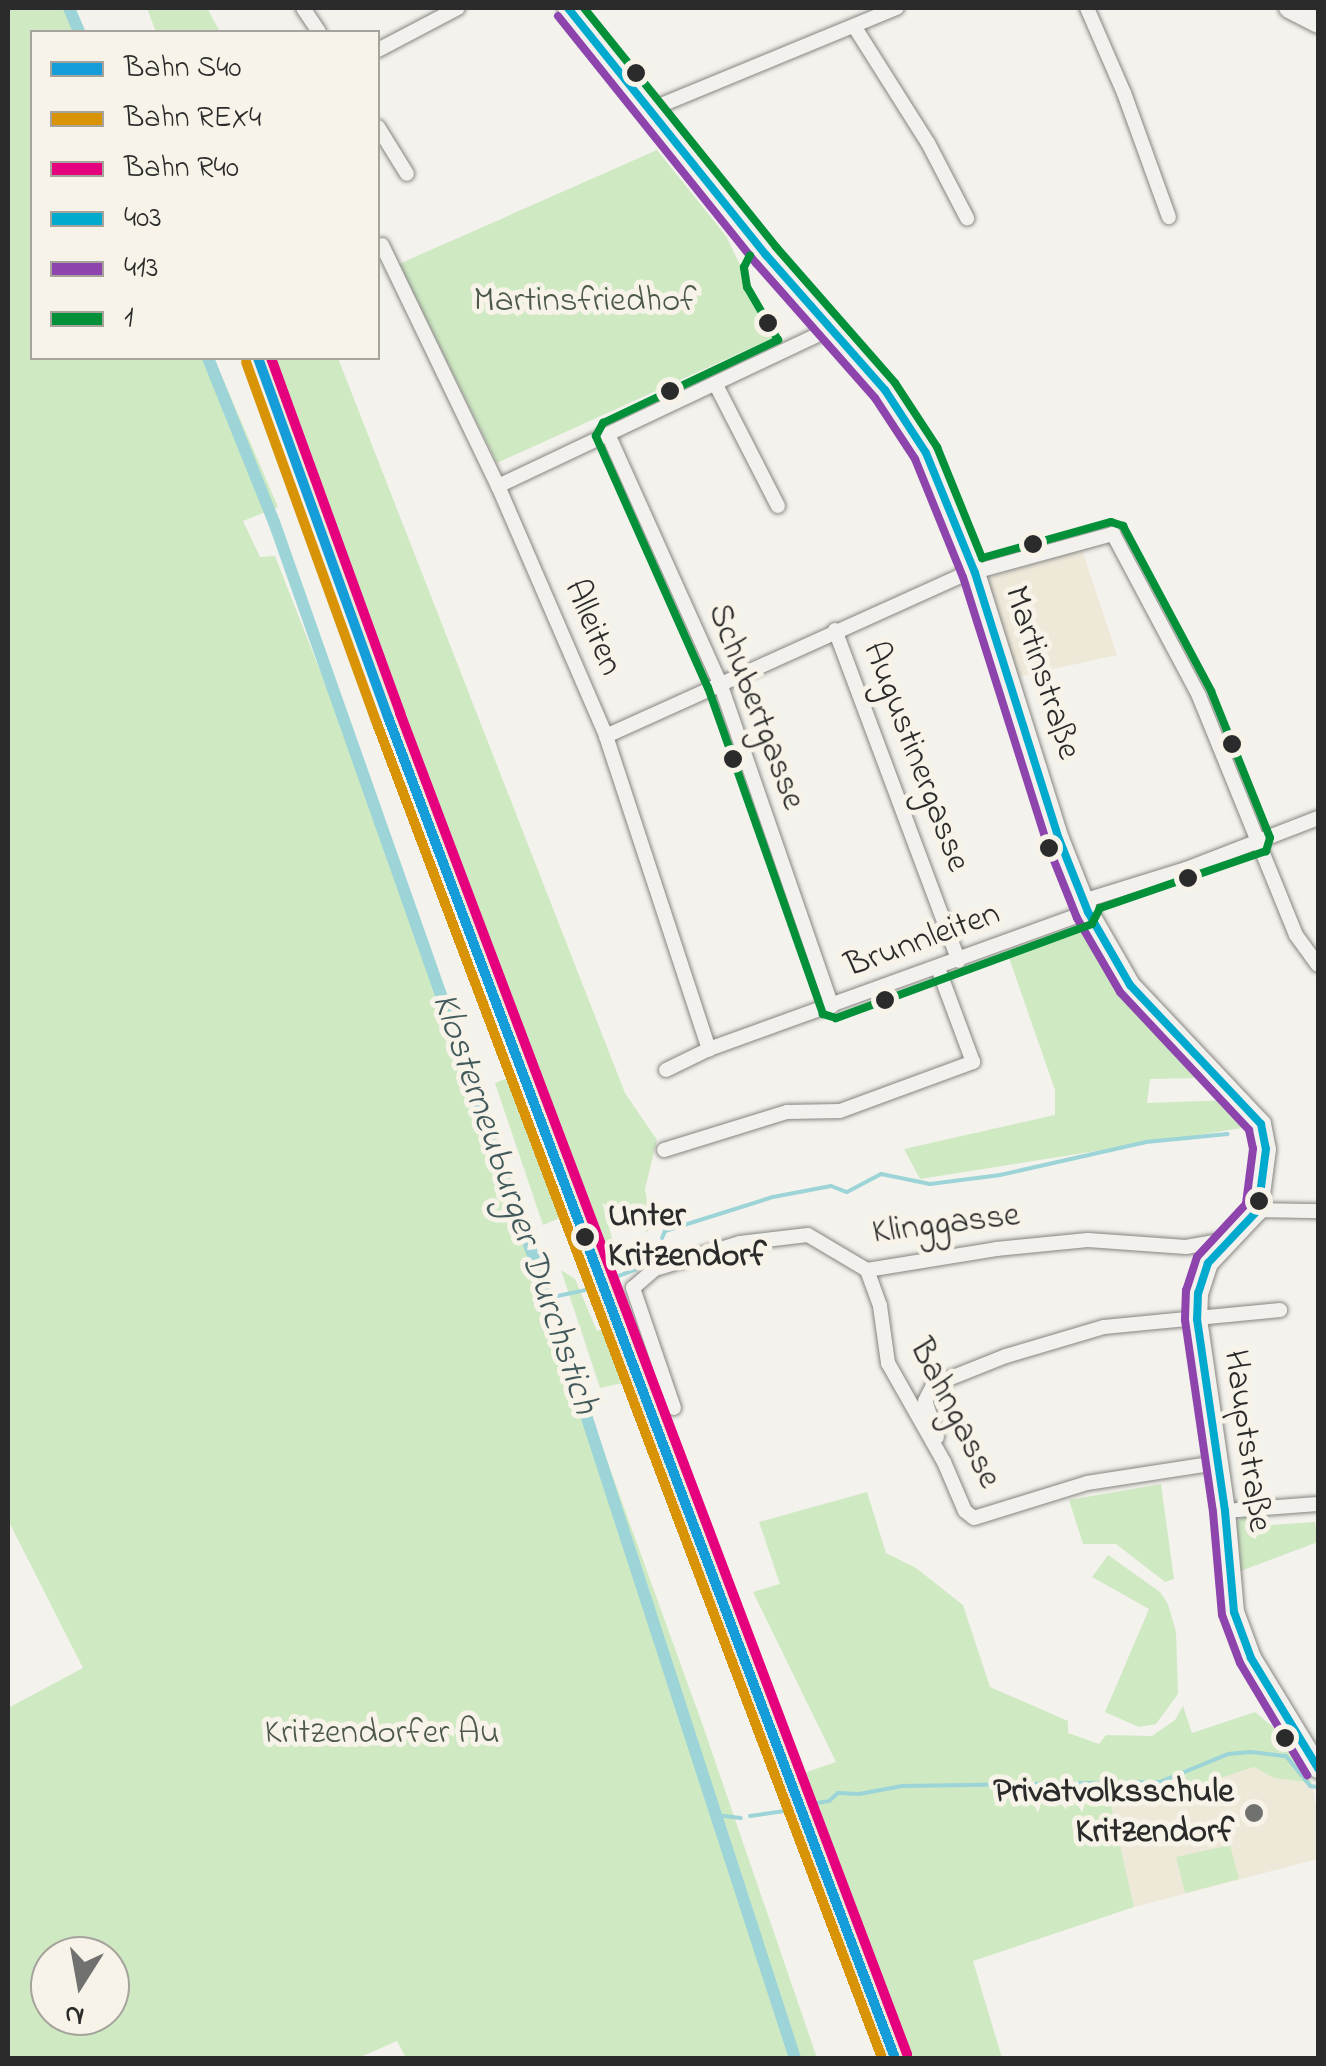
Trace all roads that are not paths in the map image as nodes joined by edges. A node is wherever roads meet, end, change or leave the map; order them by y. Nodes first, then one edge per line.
1 (304, 8) edge
2 (458, 8) edge
3 (568, 8) edge
4 (897, 8) edge
5 (1087, 8) edge
6 (1289, 8) edge
7 (1318, 23) edge
8 (854, 26) junction
9 (318, 30) edge
10 (380, 49) edge
11 (649, 110) junction
12 (380, 130) edge
13 (407, 174) dead end
14 (1169, 217) dead end
15 (967, 218) dead end
16 (382, 245) dead end
17 (830, 329) junction
18 (716, 386) junction
19 (608, 434) junction
20 (498, 486) junction
21 (778, 506) dead end
22 (975, 573) junction
23 (835, 630) junction
24 (720, 683) junction
25 (606, 736) junction
26 (1318, 818) edge
27 (1258, 842) junction
28 (1086, 906) junction
29 (959, 961) junction
30 (1318, 966) edge
31 (938, 968) junction
32 (832, 1006) junction
33 (710, 1049) junction
34 (666, 1070) dead end
35 (664, 1150) dead end
36 (1258, 1210) junction
37 (1318, 1211) edge
38 (1231, 1239) junction
39 (866, 1270) junction
40 (1280, 1310) dead end
41 (1197, 1319) junction
42 (674, 1408) dead end
43 (944, 1462) junction
44 (1216, 1463) junction
45 (1318, 1504) edge
46 (1226, 1511) junction
47 (1318, 1768) edge

1 - 9 street
2 - 10 street
3 - 11 main road, Martinstraße
4 - 8 street
5 - 14 street
6 - 7 main road
8 - 11 street
8 - 15 street
11 - 17 main road, Martinstraße
12 - 13 street
16 - 20 street, Alleiten
17 - 18 street
17 - 22 main road, Martinstraße
18 - 19 street
18 - 21 street
19 - 20 street
19 - 24 street, Schubertgasse
20 - 25 street, Alleiten
22 - 23 street
22 - 27 street
22 - 28 main road, Martinstraße
23 - 24 street
23 - 29 street, Augustinergasse
24 - 25 street
24 - 32 street, Schubertgasse
25 - 33 street, Alleiten
26 - 27 street, Brunnleiten
27 - 28 street, Brunnleiten
27 - 30 street
28 - 29 street, Brunnleiten
28 - 36 main road, Martinstraße
29 - 31 street, Brunnleiten
31 - 32 street, Brunnleiten
31 - 35 street
32 - 33 street, Brunnleiten
33 - 34 street, Brunnleiten
36 - 37 street
36 - 38 main road, Hauptstraße
38 - 39 street, Klinggasse
38 - 41 main road, Hauptstraße
39 - 42 street, Klinggasse
39 - 43 street, Bahngasse
40 - 41 street
41 - 43 street
41 - 44 main road, Hauptstraße
43 - 44 street, Bahngasse
44 - 46 main road, Hauptstraße
45 - 46 street
46 - 47 main road, Hauptstraße

